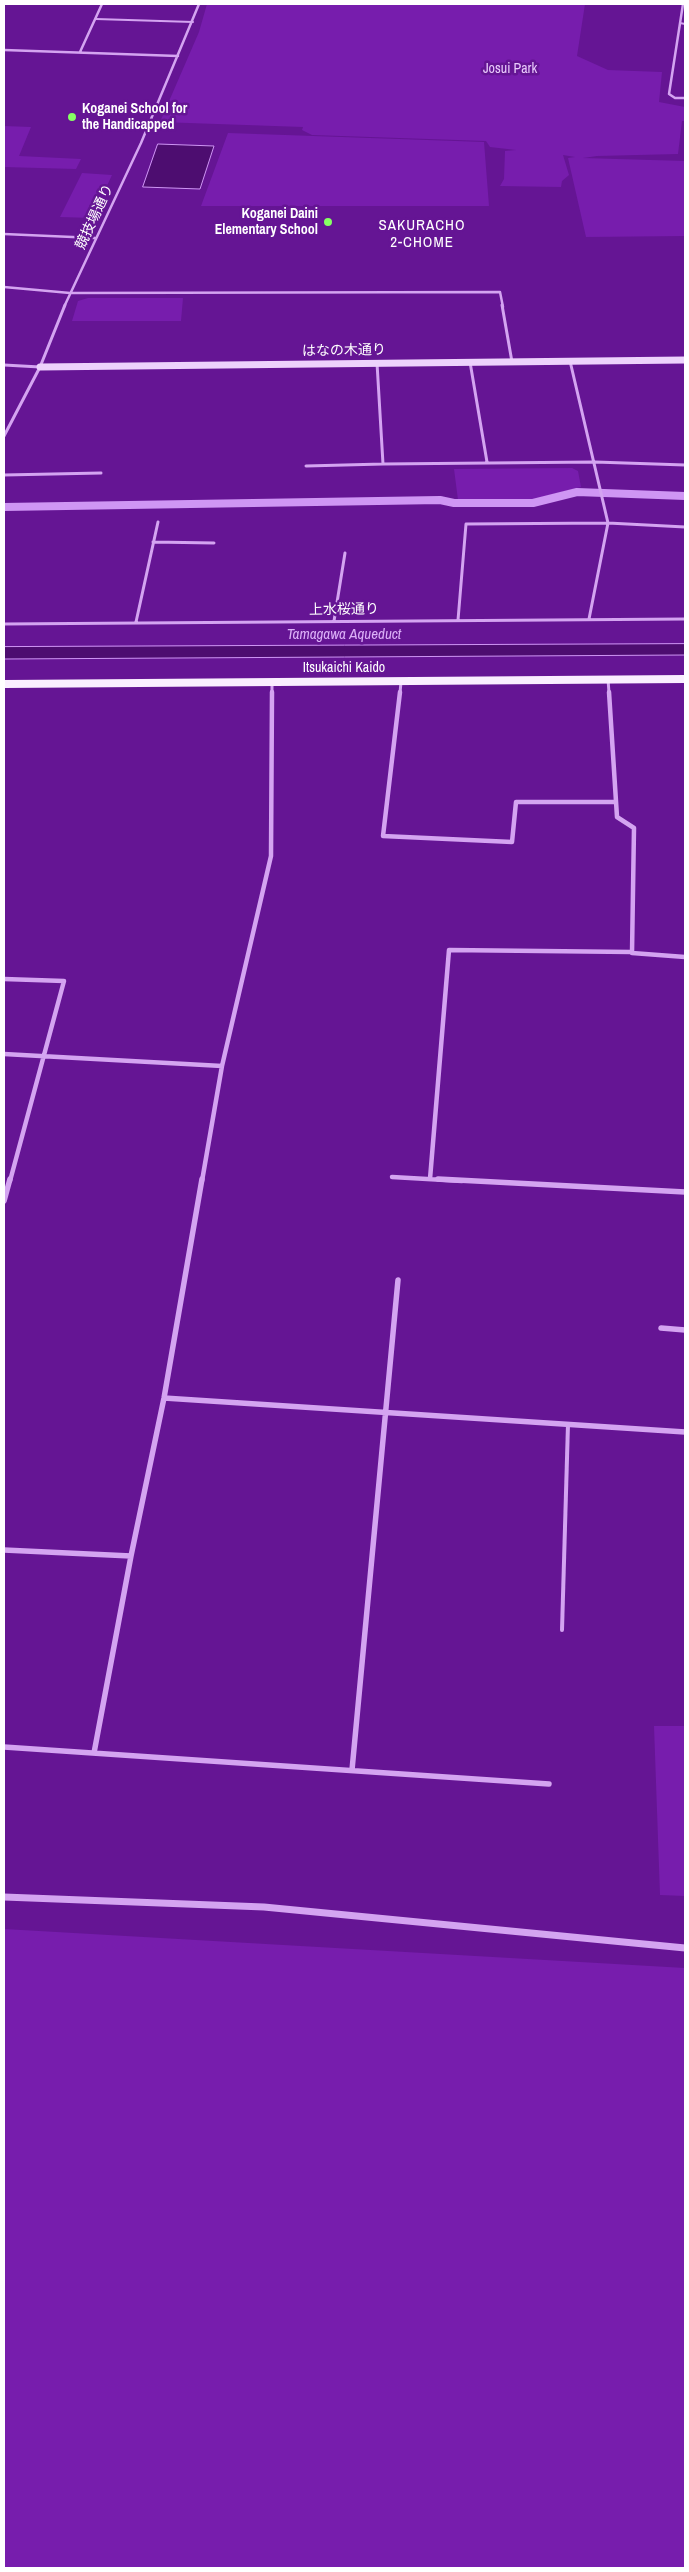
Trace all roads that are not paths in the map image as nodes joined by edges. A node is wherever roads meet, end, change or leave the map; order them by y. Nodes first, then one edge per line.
1 (102, 4) edge
2 (199, 4) edge
3 (683, 4) edge
4 (96, 19) junction
5 (193, 22) junction
6 (680, 24) junction
7 (685, 24) edge
8 (4, 50) edge
9 (80, 52) junction
10 (178, 56) junction
11 (685, 98) edge
12 (4, 234) edge
13 (95, 238) junction
14 (4, 287) edge
15 (70, 293) junction
16 (685, 360) edge
17 (570, 361) junction
18 (470, 362) junction
19 (512, 362) junction
20 (377, 363) junction
21 (4, 365) edge
22 (40, 367) junction
23 (4, 436) edge
24 (488, 462) junction
25 (595, 462) junction
26 (383, 464) junction
27 (685, 465) edge
28 (306, 466) dead end
29 (101, 473) dead end
30 (4, 475) edge
31 (158, 522) dead end
32 (608, 523) junction
33 (685, 527) edge
34 (153, 542) junction
35 (214, 544) dead end
36 (345, 552) dead end
37 (589, 619) junction
38 (685, 619) edge
39 (458, 620) junction
40 (334, 621) junction
41 (136, 622) junction
42 (4, 624) edge
43 (685, 679) edge
44 (608, 680) junction
45 (401, 682) junction
46 (272, 683) junction
47 (4, 684) edge
48 (616, 802) junction
49 (632, 952) junction
50 (685, 958) edge
51 (4, 979) edge
52 (4, 1054) edge
53 (44, 1056) junction
54 (222, 1066) junction
55 (392, 1177) dead end
56 (430, 1179) junction
57 (685, 1192) edge
58 (4, 1201) edge
59 (398, 1280) dead end
60 (662, 1328) dead end
61 (685, 1330) edge
62 (164, 1398) junction
63 (388, 1411) junction
64 (568, 1424) junction
65 (685, 1432) edge
66 (4, 1550) edge
67 (131, 1556) junction
68 (562, 1630) dead end
69 (4, 1747) edge
70 (94, 1753) junction
71 (352, 1770) junction
72 (549, 1784) dead end
73 (4, 1897) edge
74 (685, 1948) edge

1 - 4 street
2 - 5 street, 競技場通り
3 - 6 street
4 - 5 lane
4 - 9 street
5 - 10 street, 競技場通り
6 - 7 lane
6 - 11 street
8 - 9 street
9 - 10 street
10 - 13 street, 競技場通り
12 - 13 street
13 - 15 street, 競技場通り
14 - 15 street
15 - 19 street
15 - 22 street, 競技場通り
16 - 17 street, はなの木通り
17 - 19 street, はなの木通り
17 - 25 street
18 - 19 street, はなの木通り
18 - 20 street, はなの木通り
18 - 24 street
20 - 22 street, はなの木通り
20 - 26 street
21 - 22 street, はなの木通り
22 - 23 street, 競技場通り
24 - 25 street
24 - 26 street
25 - 27 street
25 - 32 street
26 - 28 street
29 - 30 street
31 - 34 street
32 - 33 street
32 - 37 street
32 - 39 street
34 - 35 street
34 - 41 street
36 - 40 street
37 - 38 street, 上水桜通り
37 - 39 street, 上水桜通り
39 - 40 street, 上水桜通り
40 - 41 street, 上水桜通り
41 - 42 street, 上水桜通り
43 - 44 main road, Itsukaichi Kaido
44 - 45 main road, Itsukaichi Kaido
44 - 48 street
45 - 46 main road, Itsukaichi Kaido
45 - 48 street
46 - 47 main road, Itsukaichi Kaido
46 - 54 street
48 - 49 street
49 - 50 street
49 - 56 street
51 - 53 street
52 - 53 street
53 - 54 street
53 - 58 street
54 - 62 street
55 - 56 street
56 - 57 street
59 - 63 street
60 - 61 street
62 - 63 street
62 - 67 street
63 - 64 street
63 - 71 street
64 - 65 street
64 - 68 lane
66 - 67 street
67 - 70 street
69 - 70 street
70 - 71 street
71 - 72 street
73 - 74 street

